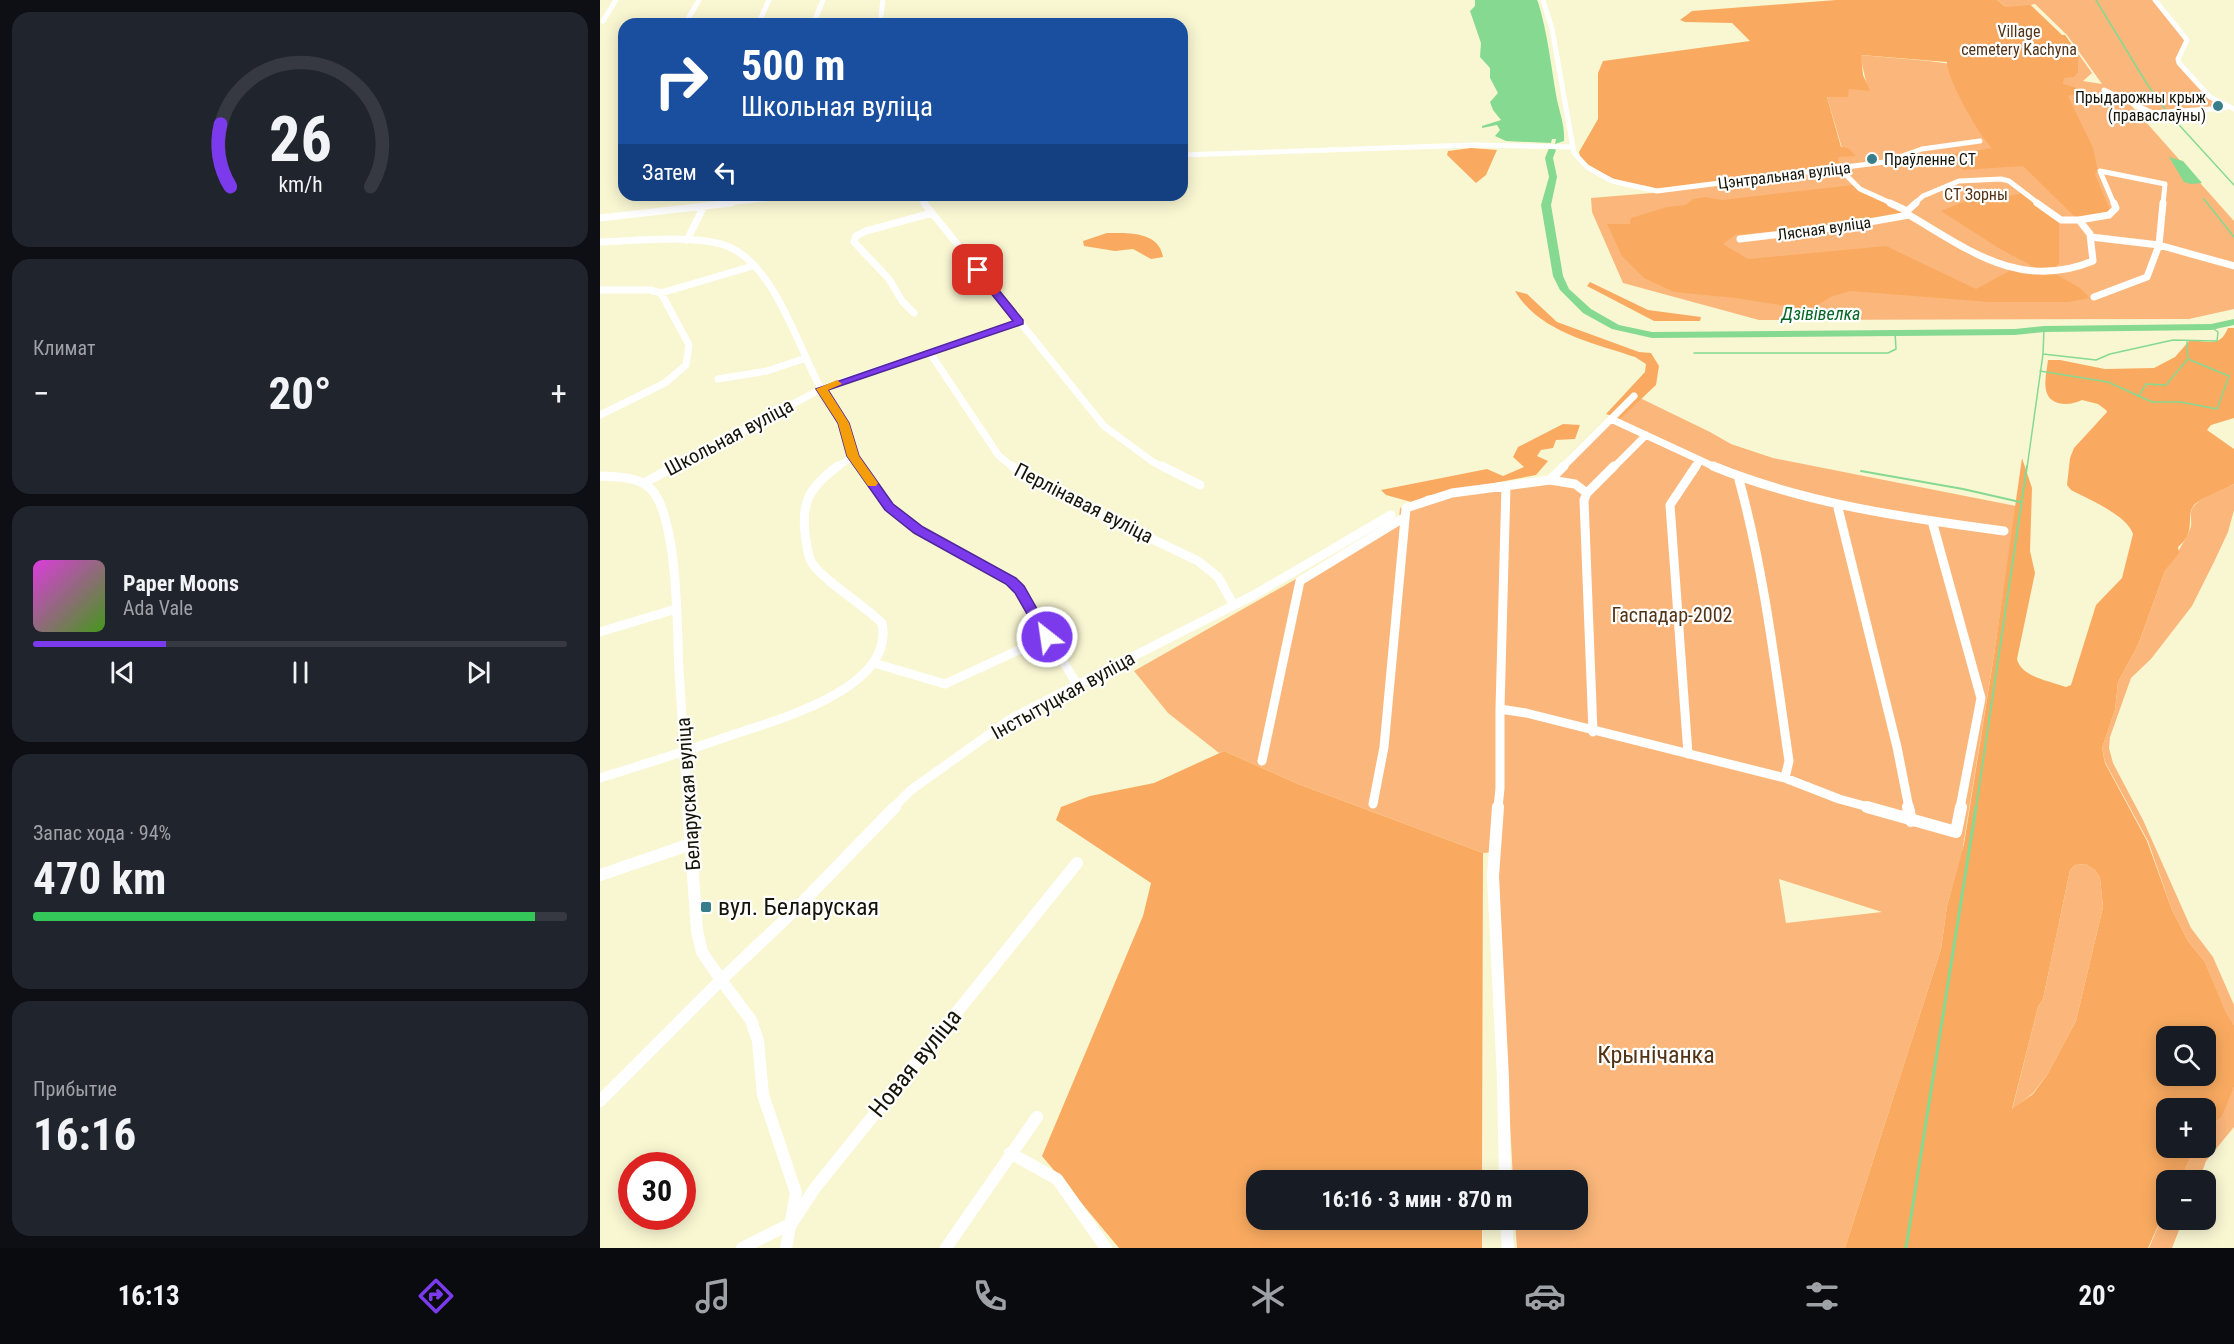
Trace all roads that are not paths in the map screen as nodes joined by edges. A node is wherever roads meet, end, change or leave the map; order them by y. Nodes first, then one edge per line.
1 (616, 0) edge
2 (699, 0) edge
3 (769, 0) edge
4 (823, 0) edge
5 (883, 0) edge
6 (1552, 0) edge
7 (2155, 0) edge
8 (1544, 1) edge
9 (881, 16) dead end
10 (688, 18) edge
11 (761, 18) edge
12 (816, 18) edge
13 (603, 21) dead end
14 (2104, 90) dead end
15 (2227, 107) junction
16 (2234, 109) edge
17 (1980, 141) dead end
18 (1572, 147) junction
19 (1188, 155) edge
20 (1839, 168) junction
21 (748, 201) edge
22 (923, 201) edge
23 (704, 206) junction
24 (932, 213) junction
25 (1908, 213) junction
26 (600, 218) edge
27 (2079, 220) junction
28 (2091, 237) junction
29 (1740, 239) dead end
30 (687, 240) junction
31 (600, 242) edge
32 (2159, 245) junction
33 (753, 266) junction
34 (2234, 266) edge
35 (600, 290) edge
36 (661, 293) junction
37 (2094, 297) dead end
38 (914, 313) dead end
39 (1019, 322) junction
40 (930, 353) junction
41 (806, 358) junction
42 (718, 379) dead end
43 (821, 389) junction
44 (1634, 396) dead end
45 (600, 415) edge
46 (1611, 419) junction
47 (1646, 435) junction
48 (853, 456) junction
49 (1700, 461) junction
50 (600, 476) edge
51 (1738, 476) junction
52 (1550, 480) junction
53 (644, 483) junction
54 (1200, 485) dead end
55 (1506, 486) junction
56 (1587, 492) junction
57 (1837, 504) junction
58 (1391, 515) dead end
59 (1405, 517) junction
60 (1932, 521) junction
61 (2004, 531) dead end
62 (1233, 604) junction
63 (676, 609) junction
64 (600, 632) edge
65 (1047, 637) junction
66 (874, 663) junction
67 (1077, 684) junction
68 (1500, 709) junction
69 (1593, 732) junction
70 (686, 752) junction
71 (1688, 754) junction
72 (1262, 761) dead end
73 (600, 778) edge
74 (1785, 778) junction
75 (1373, 804) dead end
76 (1911, 821) junction
77 (691, 844) junction
78 (1077, 863) dead end
79 (600, 875) edge
80 (721, 980) junction
81 (600, 1101) edge
82 (1037, 1118) dead end
83 (1010, 1153) junction
84 (1505, 1170) edge
85 (792, 1223) junction
86 (1507, 1230) edge
87 (742, 1248) edge
88 (786, 1248) edge
89 (946, 1248) edge
90 (1106, 1248) edge
91 (1508, 1248) edge

1 - 13 street
2 - 10 street
3 - 11 street
4 - 12 street
5 - 9 street
6 - 8 street
7 - 15 street
8 - 18 street
14 - 15 street
15 - 16 street
17 - 20 street, Цэнтральная вуліца
18 - 19 street
18 - 20 street, Цэнтральная вуліца
20 - 25 street
21 - 23 street
22 - 24 street
23 - 26 street
23 - 30 street
24 - 38 street
24 - 39 street
25 - 27 street
25 - 28 street
25 - 29 street, Лясная вуліца
27 - 28 street
27 - 32 street
28 - 32 street
30 - 31 street
30 - 33 street
32 - 34 street
32 - 37 street
33 - 36 street
33 - 41 street
35 - 36 street
36 - 45 street
39 - 40 street, Школьная вуліца
39 - 54 street
40 - 43 street, Школьная вуліца
40 - 62 street, Перлінавая вуліца
41 - 42 street
41 - 43 street
43 - 48 street
43 - 53 street, Школьная вуліца
44 - 46 street
46 - 47 street
46 - 52 street
47 - 49 street
47 - 56 street
48 - 65 street
48 - 66 street
49 - 51 street
49 - 71 street
50 - 53 street
51 - 57 street
51 - 74 street
52 - 55 street
52 - 56 street
53 - 63 street, Беларуская вуліца
55 - 59 street
55 - 68 street
56 - 69 street
57 - 60 street
57 - 76 street
58 - 62 street, Інстытуцкая вуліца
59 - 72 street
59 - 75 street
60 - 61 street
60 - 76 street
62 - 67 street, Інстытуцкая вуліца
63 - 64 street
63 - 70 street, Беларуская вуліца
65 - 66 street
65 - 67 street
66 - 70 street
67 - 80 street, Інстытуцкая вуліца
68 - 69 street
68 - 84 street
69 - 71 street
70 - 73 street
70 - 77 street, Беларуская вуліца
71 - 74 street
74 - 76 street
77 - 79 street
77 - 80 street, Беларуская вуліца
78 - 85 street, Новая вуліца
80 - 81 street
80 - 85 street, Беларуская вуліца
82 - 83 street
83 - 89 street
83 - 90 street
85 - 87 street
85 - 88 street
86 - 91 street

